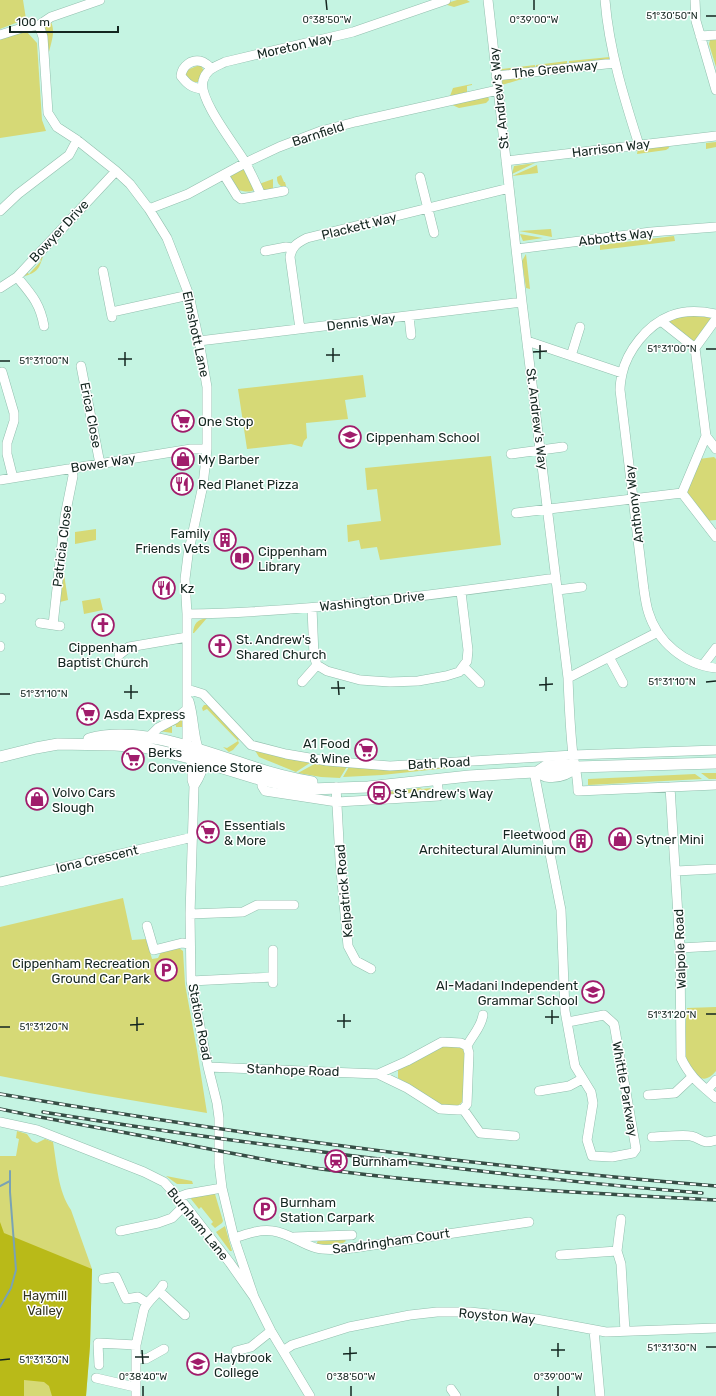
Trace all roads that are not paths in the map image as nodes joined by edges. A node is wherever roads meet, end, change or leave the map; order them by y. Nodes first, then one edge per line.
1 (99, 0) edge
2 (446, 0) edge
3 (488, 0) edge
4 (605, 0) edge
5 (694, 0) edge
6 (39, 26) junction
7 (0, 35) edge
8 (716, 35) edge
9 (700, 36) junction
10 (615, 63) junction
11 (211, 68) junction
12 (496, 76) junction
13 (202, 89) junction
14 (498, 90) junction
15 (716, 90) edge
16 (716, 136) edge
17 (77, 140) junction
18 (639, 145) junction
19 (506, 161) junction
20 (245, 163) junction
21 (116, 171) junction
22 (224, 175) junction
23 (420, 177) dead end
24 (509, 188) junction
25 (284, 191) dead end
26 (261, 195) junction
27 (2, 206) edge
28 (149, 209) junction
29 (428, 209) junction
30 (716, 227) edge
31 (434, 233) dead end
32 (292, 248) junction
33 (517, 249) junction
34 (265, 251) dead end
35 (103, 271) dead end
36 (17, 276) junction
37 (0, 288) edge
38 (189, 295) junction
39 (522, 302) junction
40 (716, 314) edge
41 (409, 316) junction
42 (716, 319) edge
43 (661, 321) junction
44 (44, 326) dead end
45 (580, 327) dead end
46 (300, 329) junction
47 (411, 335) dead end
48 (199, 341) junction
49 (527, 341) junction
50 (696, 348) junction
51 (571, 356) junction
52 (81, 366) dead end
53 (3, 372) edge
54 (622, 373) junction
55 (706, 436) junction
56 (564, 447) dead end
57 (207, 449) junction
58 (540, 449) junction
59 (716, 449) edge
60 (511, 454) dead end
61 (100, 464) junction
62 (72, 468) junction
63 (13, 478) junction
64 (0, 480) edge
65 (682, 493) junction
66 (633, 499) junction
67 (548, 509) junction
68 (516, 514) dead end
69 (716, 537) edge
70 (556, 578) junction
71 (582, 587) dead end
72 (558, 590) junction
73 (461, 592) junction
74 (312, 608) junction
75 (187, 614) junction
76 (40, 623) dead end
77 (658, 632) junction
78 (187, 637) junction
79 (716, 648) edge
80 (119, 655) dead end
81 (609, 657) junction
82 (317, 665) junction
83 (703, 665) junction
84 (464, 667) junction
85 (716, 668) edge
86 (568, 678) junction
87 (302, 682) dead end
88 (623, 682) dead end
89 (480, 683) dead end
90 (187, 692) junction
91 (186, 710) junction
92 (150, 737) junction
93 (76, 744) junction
94 (193, 748) junction
95 (716, 750) edge
96 (573, 755) junction
97 (0, 757) edge
98 (190, 758) junction
99 (203, 762) junction
100 (716, 763) edge
101 (576, 767) junction
102 (535, 772) junction
103 (262, 780) junction
104 (437, 780) junction
105 (716, 785) edge
106 (194, 786) junction
107 (334, 787) junction
108 (670, 787) junction
109 (337, 802) junction
110 (193, 837) junction
111 (716, 869) edge
112 (676, 871) junction
113 (0, 882) edge
114 (294, 905) dead end
115 (190, 914) junction
116 (147, 926) dead end
117 (190, 944) junction
118 (716, 946) edge
119 (680, 948) junction
120 (273, 950) dead end
121 (371, 969) dead end
122 (192, 981) junction
123 (482, 1014) dead end
124 (568, 1022) junction
125 (467, 1046) junction
126 (208, 1067) junction
127 (378, 1074) junction
128 (692, 1076) junction
129 (582, 1079) junction
130 (716, 1080) edge
131 (707, 1090) junction
132 (539, 1091) dead end
133 (648, 1095) dead end
134 (716, 1098) edge
135 (463, 1109) junction
136 (0, 1122) edge
137 (514, 1136) dead end
138 (652, 1137) dead end
139 (716, 1140) edge
140 (222, 1188) junction
141 (179, 1197) junction
142 (185, 1205) junction
143 (621, 1219) dead end
144 (529, 1222) dead end
145 (120, 1231) dead end
146 (352, 1235) dead end
147 (293, 1237) junction
148 (234, 1238) junction
149 (617, 1251) junction
150 (239, 1255) junction
151 (560, 1255) dead end
152 (230, 1262) junction
153 (103, 1279) dead end
154 (254, 1297) junction
155 (147, 1303) junction
156 (185, 1315) dead end
157 (716, 1328) edge
158 (594, 1330) junction
159 (271, 1331) junction
160 (625, 1331) junction
161 (136, 1345) junction
162 (164, 1350) dead end
163 (236, 1351) dead end
164 (283, 1351) junction
165 (136, 1358) junction
166 (99, 1365) dead end
167 (96, 1378) dead end
168 (136, 1392) edge
169 (310, 1396) edge
170 (600, 1396) edge

1 - 6 street
2 - 11 street, Moreton Way
3 - 12 street, St. Andrew's Way
4 - 10 street, The Greenway
5 - 9 street
6 - 7 street
6 - 17 street, Elmshott Lane
8 - 9 street
9 - 15 street
10 - 12 street, The Greenway
10 - 18 street, The Greenway
11 - 13 street
11 - 13 street
12 - 14 street, St. Andrew's Way
13 - 20 street
14 - 19 street, St. Andrew's Way
14 - 20 street, Barnfield
16 - 18 street, Harrison Way
17 - 21 street, Elmshott Lane
17 - 27 street
18 - 19 street, Harrison Way
19 - 24 street, St. Andrew's Way
20 - 22 street, Barnfield
20 - 26 street
21 - 28 street, Elmshott Lane
21 - 36 street, Bowyer Drive
22 - 26 street
22 - 28 street, Barnfield
23 - 29 street
24 - 29 street, Plackett Way
24 - 33 street, St. Andrew's Way
25 - 26 street
28 - 38 street, Elmshott Lane
29 - 31 street
29 - 32 street, Plackett Way
30 - 33 street, Abbotts Way
32 - 34 street
32 - 46 street
33 - 39 street, St. Andrew's Way
35 - 38 street
36 - 37 street, Bowyer Drive
36 - 44 street
38 - 48 street, Elmshott Lane
39 - 41 street, Dennis Way
39 - 49 street, St. Andrew's Way
40 - 43 street, Anthony Way
41 - 46 street, Dennis Way
41 - 47 street
42 - 50 street
43 - 50 street
43 - 54 street, Anthony Way
45 - 51 street
46 - 48 street, Dennis Way
48 - 57 street, Elmshott Lane
49 - 51 street
49 - 58 street, St. Andrew's Way
50 - 55 street
51 - 54 street
52 - 61 street, Erica Close
53 - 63 street
54 - 66 street, Anthony Way
55 - 59 street
55 - 65 street
56 - 58 street
57 - 61 street, Bower Way
57 - 75 street, Elmshott Lane
58 - 60 street
58 - 67 street, St. Andrew's Way
61 - 62 street, Bower Way
62 - 63 street, Bower Way
62 - 76 street, Patricia Close
63 - 64 street, Bower Way
65 - 66 street
65 - 69 street
66 - 67 street
66 - 77 street, Anthony Way
67 - 68 street
67 - 70 street, St. Andrew's Way
70 - 72 street, St. Andrew's Way
70 - 73 street, Washington Drive
71 - 72 street
72 - 86 street, St. Andrew's Way
73 - 74 street, Washington Drive
73 - 84 street
74 - 75 street, Washington Drive
74 - 82 street
75 - 78 street, Elmshott Lane
77 - 81 street
77 - 83 street, Anthony Way
78 - 80 street
78 - 90 street, Elmshott Lane
79 - 83 street
81 - 86 street
81 - 88 street
82 - 84 street
82 - 87 street
83 - 85 street, Anthony Way
84 - 89 street
86 - 96 street, St. Andrew's Way
90 - 91 street, Elmshott Lane
90 - 94 street, Elmshott Lane
90 - 96 street, Bath Road
91 - 92 street
91 - 94 street, Elmshott Lane
92 - 93 main road, Bath Road
92 - 94 main road, Bath Road
93 - 97 main road, Bath Road
93 - 98 main road, Bath Road
94 - 98 street, Station Road
94 - 99 street
94 - 107 main road, Bath Road
95 - 96 street, Bath Road
96 - 101 street, St. Andrew's Way
98 - 99 main road, Bath Road
98 - 106 street, Station Road
99 - 103 main road, Bath Road
99 - 106 street, Station Road
100 - 101 main road, Bath Road
101 - 102 main road, Bath Road
101 - 108 street, St. Andrew's Way
102 - 104 main road, Bath Road
102 - 124 street, Whittle Parkway
103 - 107 main road, Bath Road
103 - 109 street
104 - 107 main road, Bath Road
104 - 109 street
105 - 108 street
106 - 110 street, Station Road
107 - 109 street, Kelpatrick Road
108 - 112 street, Walpole Road
109 - 121 street, Kelpatrick Road
110 - 113 street, Iona Crescent
110 - 115 street, Station Road
111 - 112 street
112 - 119 street, Walpole Road
114 - 115 street
115 - 117 street, Station Road
116 - 117 street
117 - 122 street, Station Road
118 - 119 street
119 - 128 street, Walpole Road
120 - 122 street
122 - 126 street, Station Road
123 - 125 street
124 - 129 street, Whittle Parkway
124 - 129 street, Whittle Parkway
125 - 127 street, Stanhope Road
125 - 135 street
126 - 127 street, Stanhope Road
126 - 140 street, Station Road
127 - 135 street, Stanhope Road
128 - 131 street, Walpole Road
128 - 133 street
129 - 132 street
130 - 131 street
131 - 134 street, Walpole Road
135 - 137 street
136 - 141 street, Burnham Lane
138 - 139 street
140 - 141 street
140 - 148 street, Station Road
141 - 142 street, Burnham Lane
142 - 145 street
142 - 152 street, Burnham Lane
143 - 149 street
144 - 147 street, Sandringham Court
146 - 147 street
147 - 148 street, Sandringham Court
148 - 150 street, Station Road
149 - 151 street
149 - 160 street
150 - 152 street
150 - 154 street, Station Road
152 - 154 street, Burnham Lane
153 - 155 street
154 - 159 street, Burnham Lane
155 - 156 street
155 - 161 street
157 - 160 street, Royston Way
158 - 160 street, Royston Way
158 - 164 street, Royston Way
158 - 170 street
159 - 163 street
159 - 164 street, Burnham Lane
161 - 165 street
161 - 166 street
162 - 165 street
164 - 169 street, Burnham Lane
165 - 168 street
167 - 168 street

